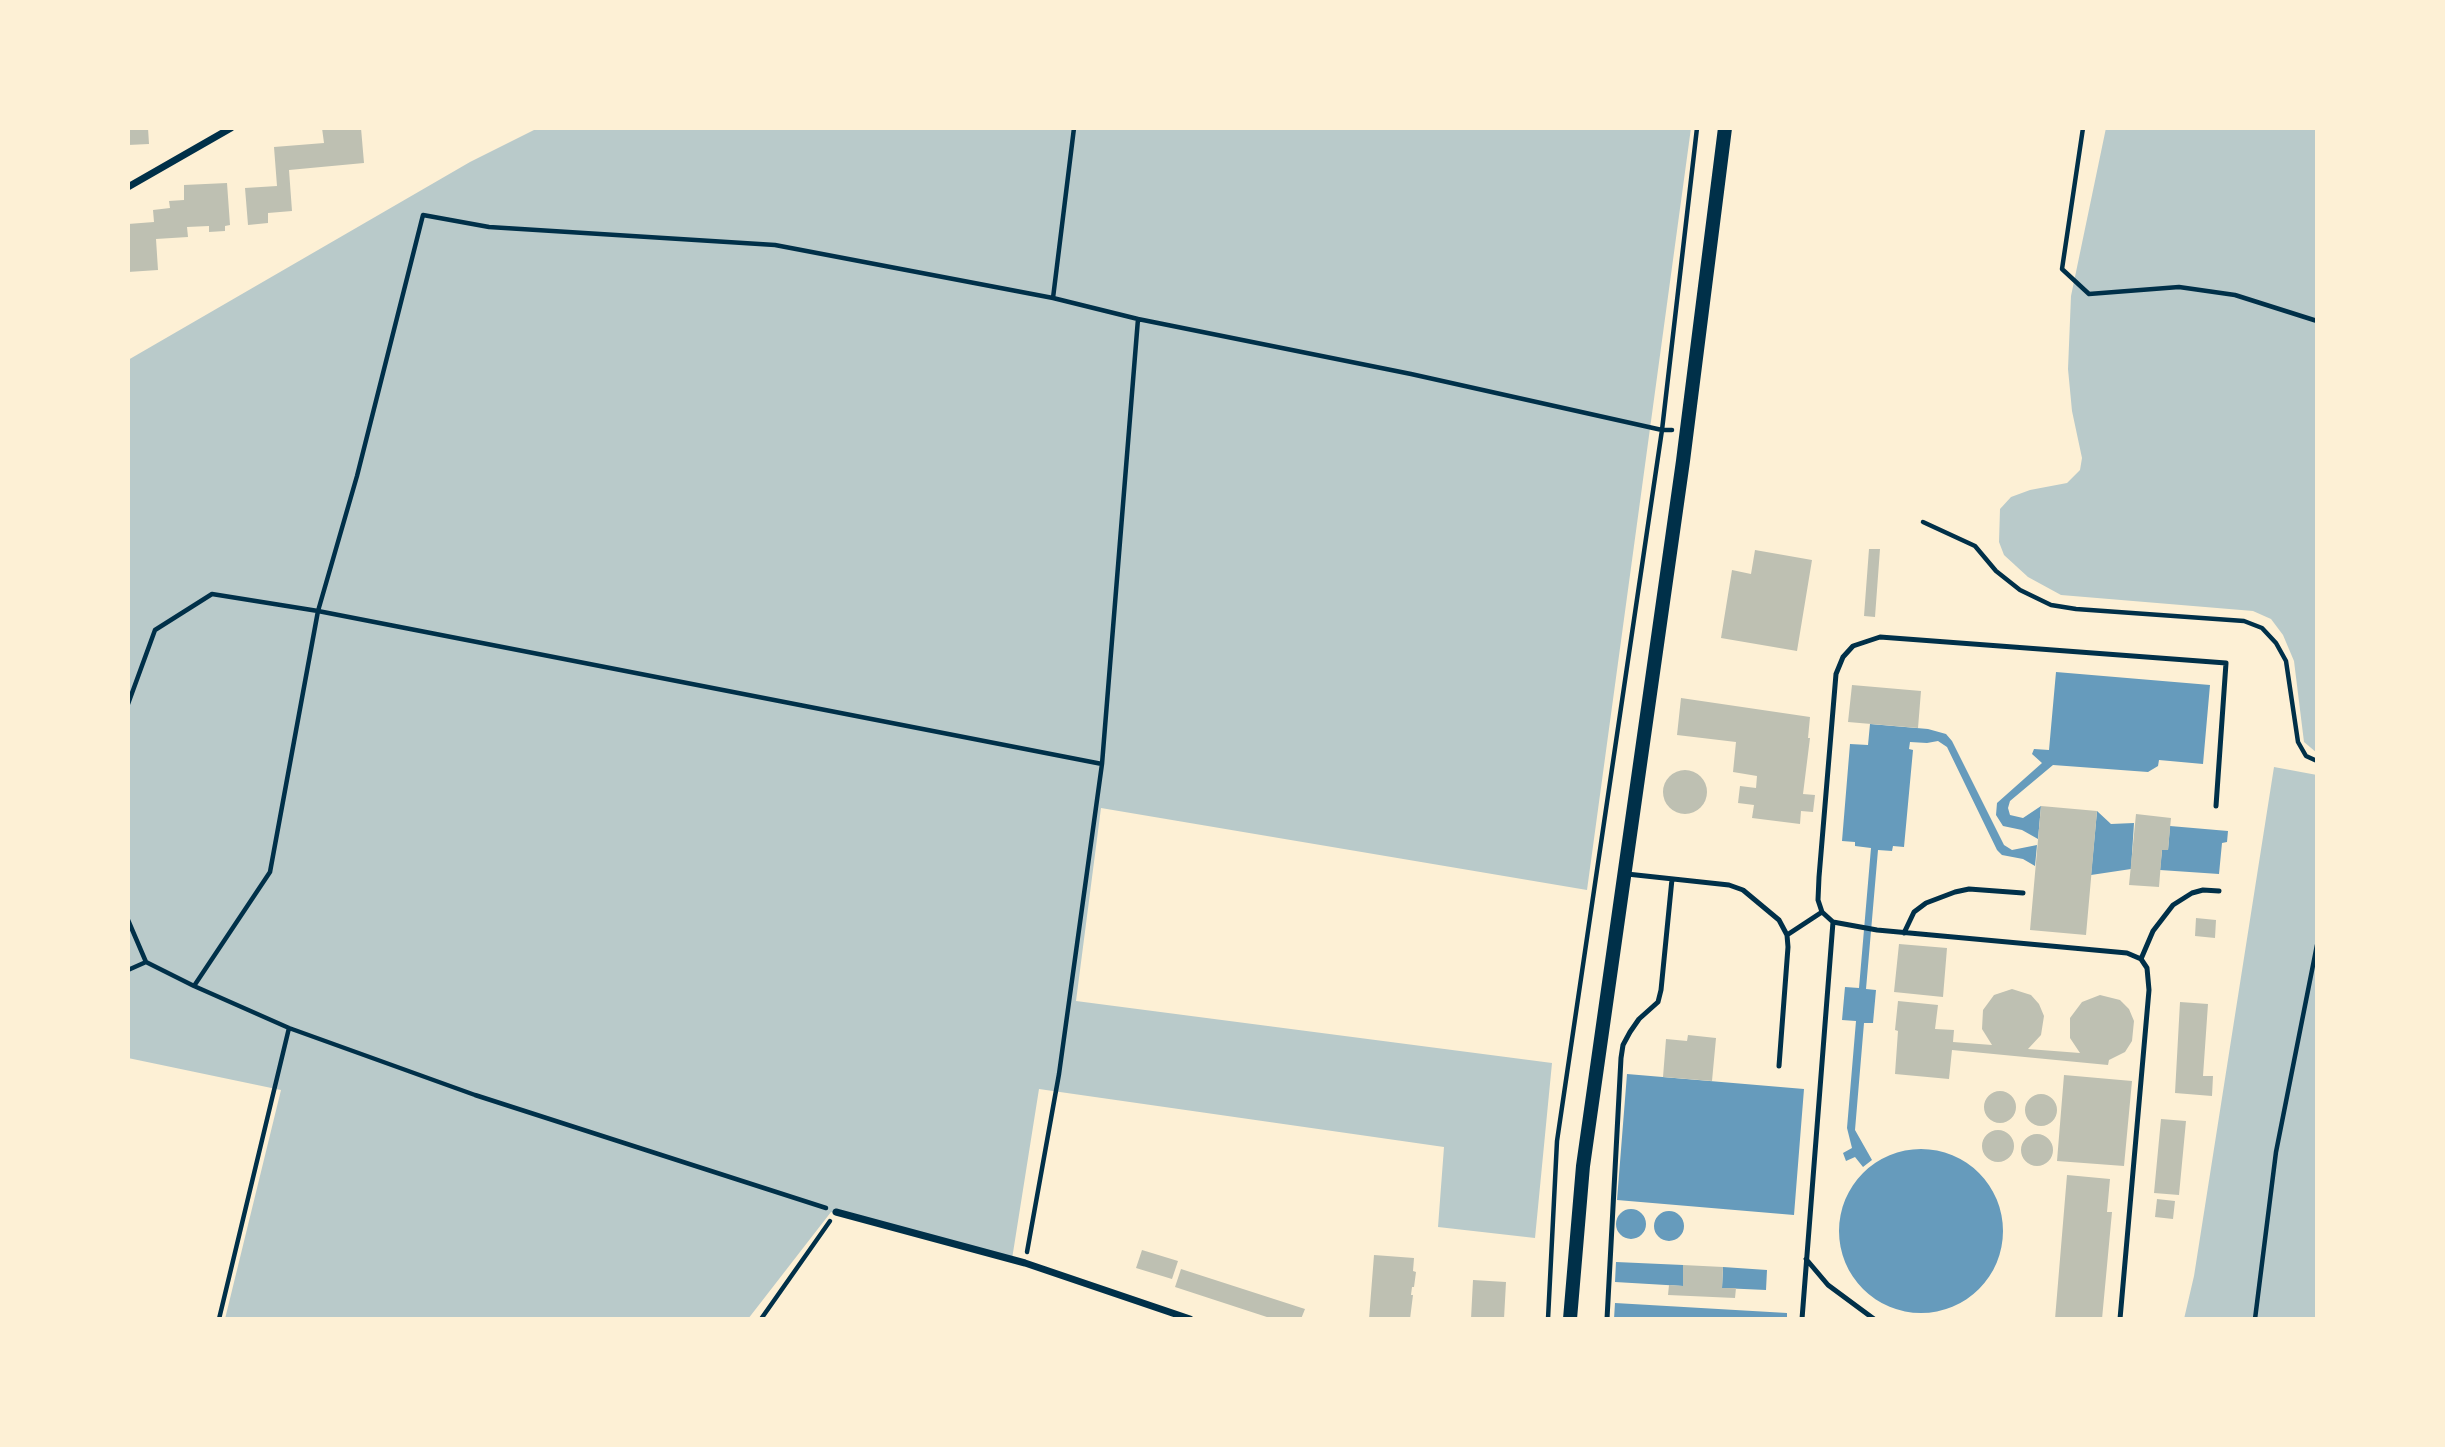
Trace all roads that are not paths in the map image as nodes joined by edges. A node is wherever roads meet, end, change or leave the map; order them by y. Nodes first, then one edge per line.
1 (231, 128) edge
2 (1725, 128) edge
3 (128, 187) edge
4 (2216, 806) dead end
5 (1624, 873) junction
6 (1672, 879) junction
7 (2220, 891) dead end
8 (2024, 892) dead end
9 (1822, 912) junction
10 (1833, 922) junction
11 (1904, 933) junction
12 (1787, 935) junction
13 (2141, 959) junction
14 (1779, 1066) dead end
15 (836, 1212) road end
16 (1805, 1258) junction
17 (1190, 1319) edge
18 (1570, 1319) edge
19 (1607, 1319) edge
20 (1802, 1319) edge
21 (1874, 1319) edge
22 (2120, 1319) edge

1 - 3 street
2 - 5 main road
4 - 9 lane
5 - 6 lane
5 - 18 main road
6 - 12 lane
6 - 19 lane
7 - 13 lane
8 - 11 lane
9 - 10 lane
9 - 12 lane
10 - 11 lane
10 - 16 lane
11 - 13 lane
12 - 14 lane
13 - 22 lane
15 - 17 street
16 - 20 lane
16 - 21 lane

